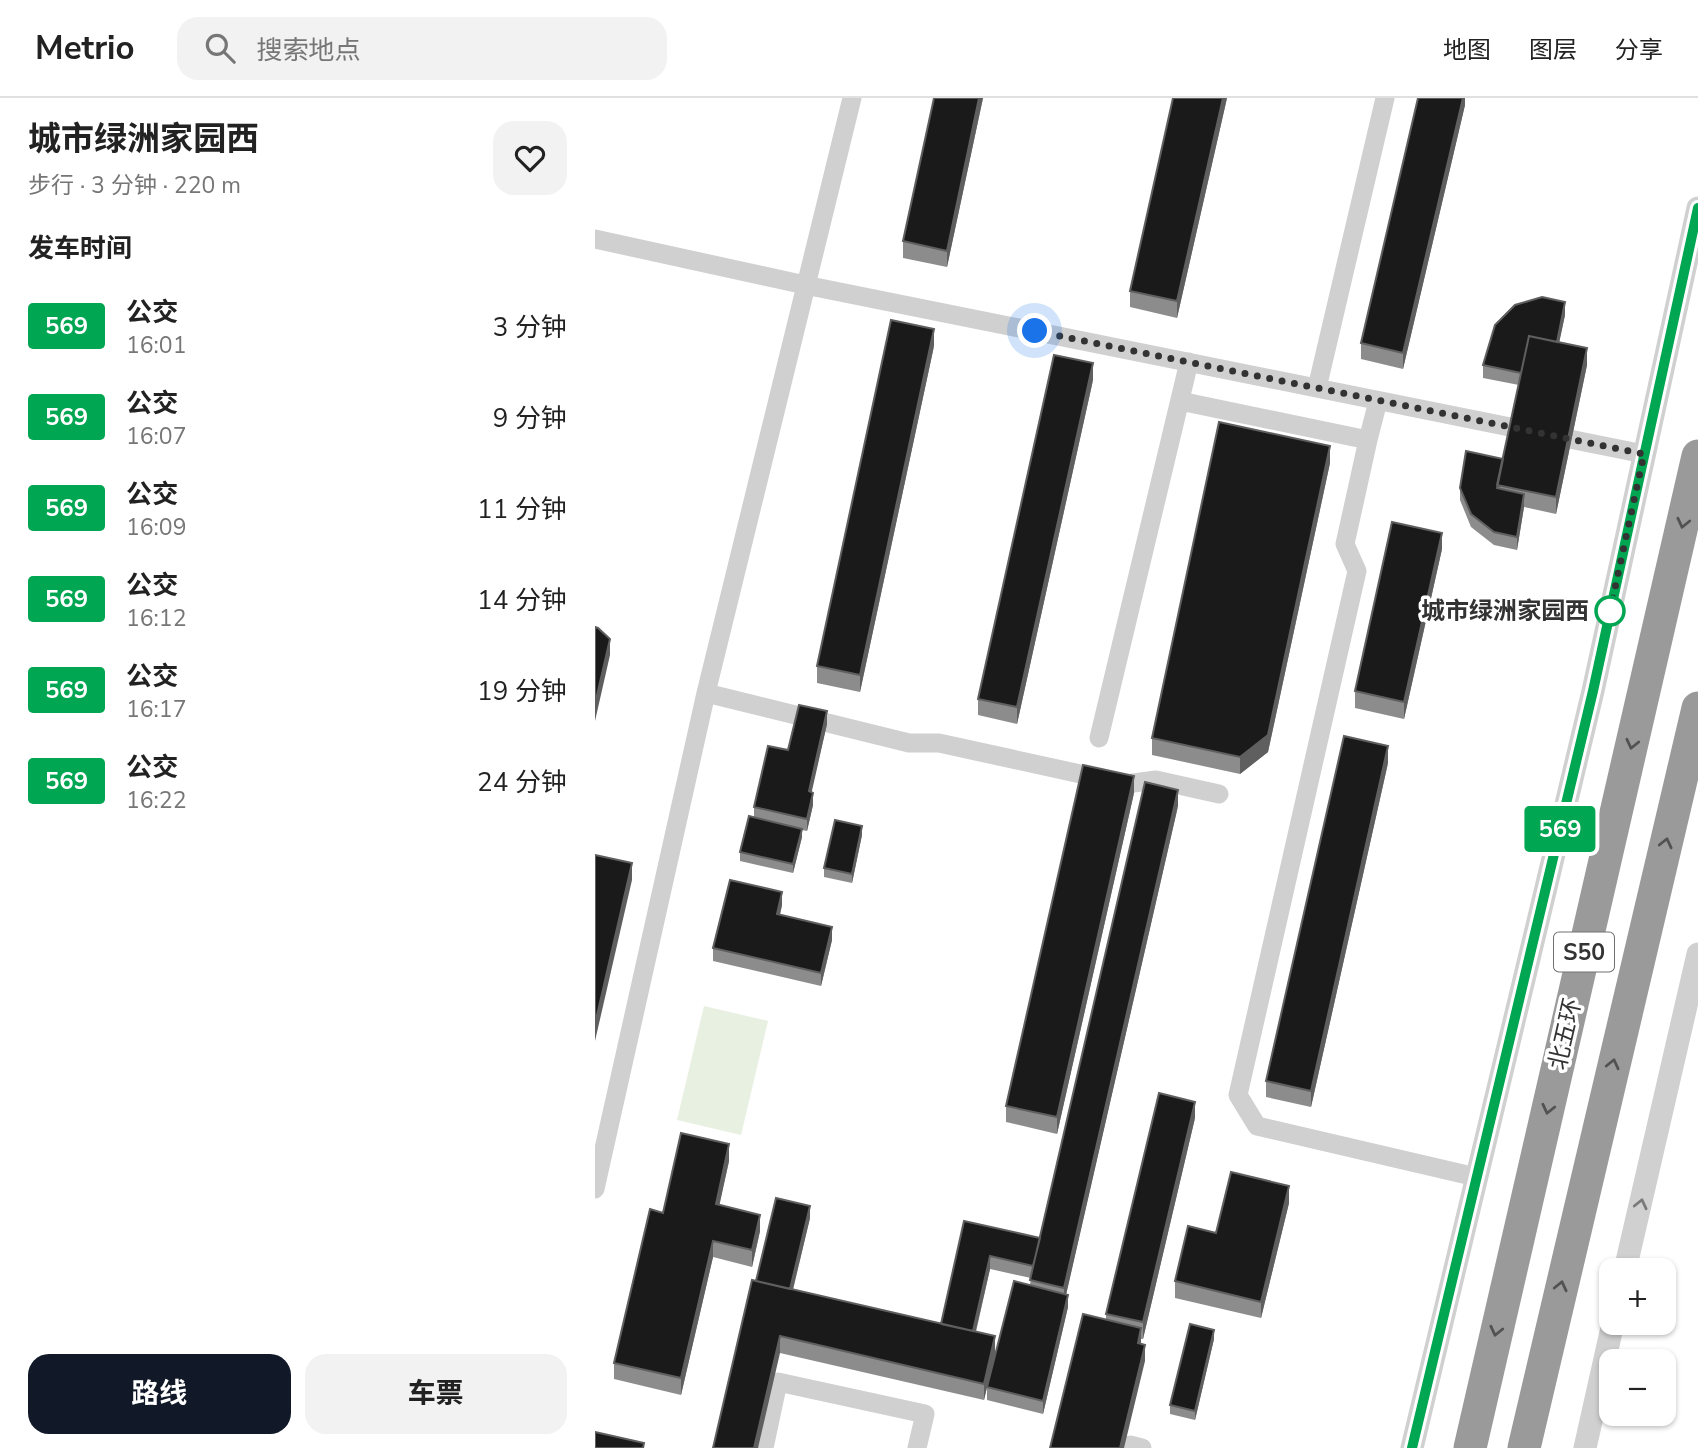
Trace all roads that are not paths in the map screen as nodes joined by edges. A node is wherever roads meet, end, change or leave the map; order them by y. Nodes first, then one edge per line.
1 (852, 98) edge
2 (1385, 98) edge
3 (1698, 208) edge
4 (595, 239) edge
5 (805, 285) junction
6 (1189, 362) junction
7 (1317, 388) junction
8 (1180, 401) junction
9 (1378, 401) junction
10 (1368, 440) junction
11 (1644, 454) junction
12 (1698, 456) edge
13 (706, 693) junction
14 (1698, 708) edge
15 (1099, 738) dead end
16 (1219, 794) dead end
17 (1698, 954) edge
18 (1476, 1178) junction
19 (595, 1189) edge
20 (1628, 1258) edge
21 (1610, 1335) edge
22 (764, 1448) edge
23 (917, 1448) edge
24 (1130, 1448) edge
25 (1142, 1448) edge
26 (1412, 1448) edge
27 (1470, 1448) edge
28 (1524, 1448) edge
29 (1585, 1448) edge

1 - 5 street
2 - 7 street
3 - 11 street
4 - 5 street
5 - 6 street
5 - 13 street
6 - 7 street
6 - 8 street
7 - 9 street
8 - 10 street
8 - 15 street
9 - 10 street
9 - 11 street
10 - 18 street
11 - 18 street
12 -> 27 highway, 北五环 / S50
13 - 16 street
13 - 19 street
28 -> 14 highway, S50
20 -> 17 street
18 - 26 street
21 - 29 street
22 - 23 street
24 - 25 street

